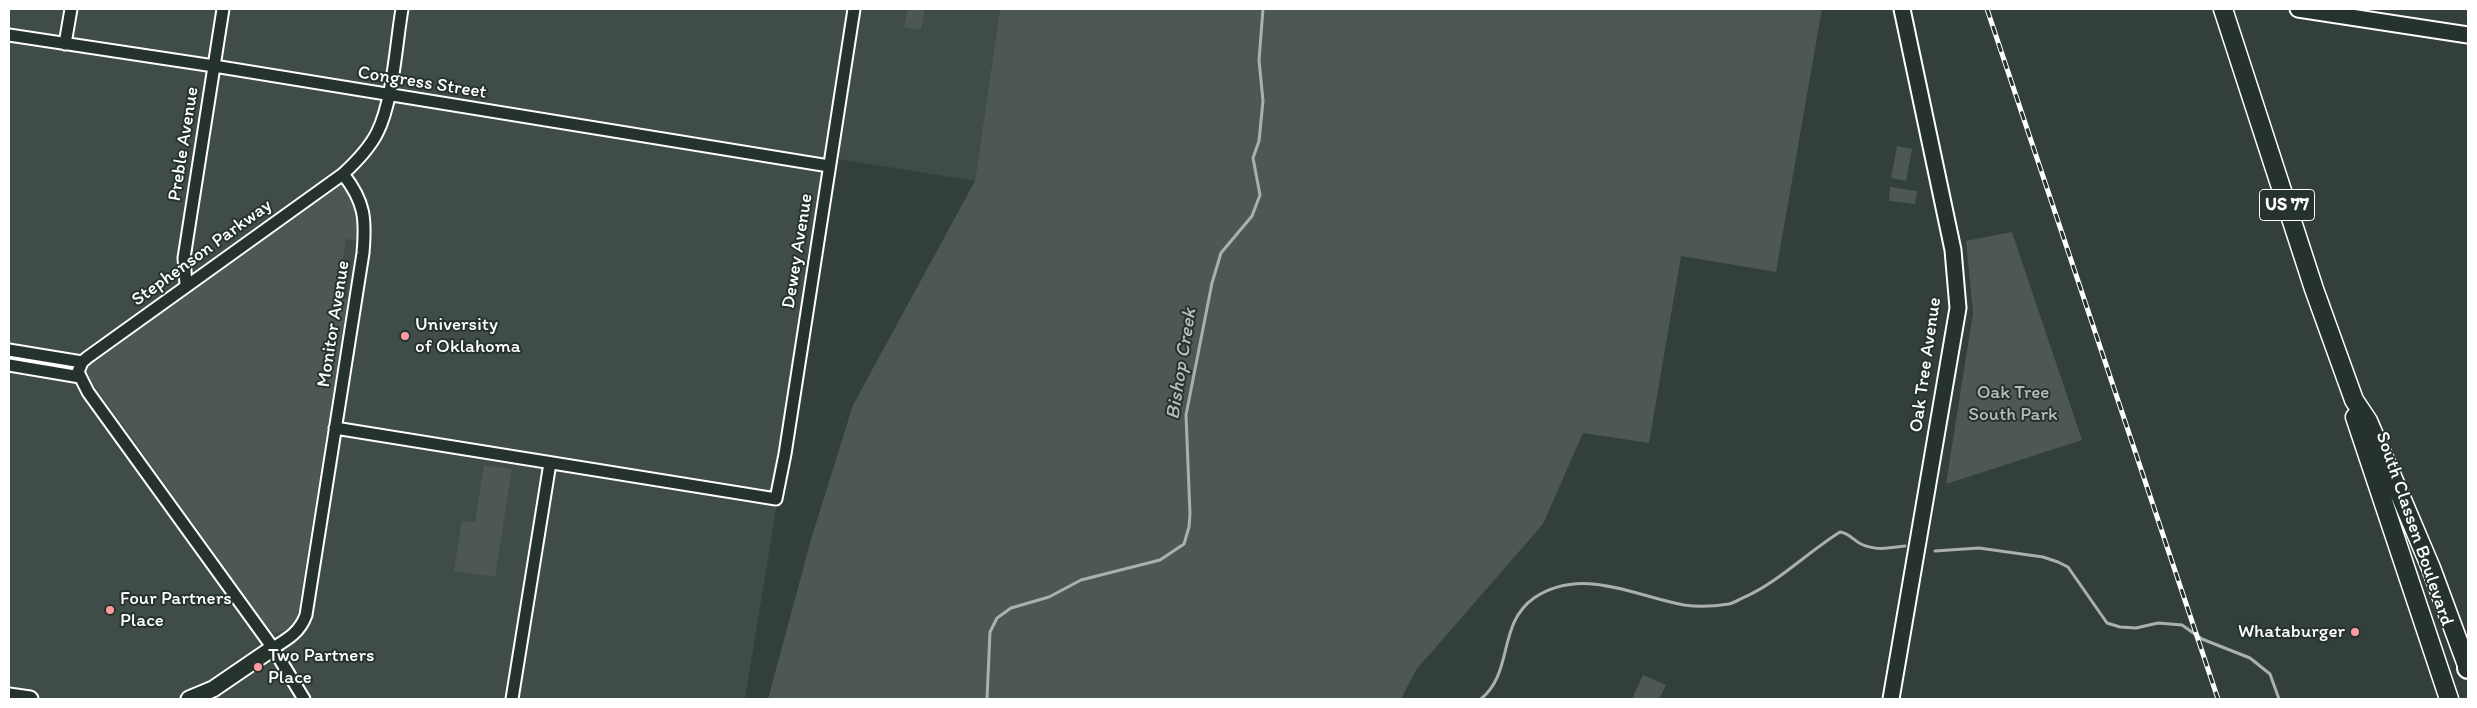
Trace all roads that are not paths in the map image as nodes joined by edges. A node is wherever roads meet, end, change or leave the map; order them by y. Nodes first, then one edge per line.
1 (71, 9) edge
2 (224, 9) edge
3 (402, 9) edge
4 (854, 9) edge
5 (1902, 9) edge
6 (2223, 9) edge
7 (2298, 9) edge
8 (9, 35) edge
9 (2468, 35) edge
10 (66, 44) junction
11 (214, 66) junction
12 (388, 96) junction
13 (828, 166) junction
14 (343, 174) junction
15 (186, 285) junction
16 (9, 350) edge
17 (82, 362) junction
18 (9, 365) edge
19 (80, 377) junction
20 (2354, 400) junction
21 (335, 428) junction
22 (550, 463) junction
23 (273, 648) junction
24 (2468, 668) edge
25 (9, 696) edge
26 (30, 699) edge
27 (189, 699) edge
28 (304, 699) edge
29 (512, 699) edge
30 (1892, 699) edge
31 (2449, 699) edge

1 - 10 street
2 - 11 street, Preble Avenue
3 - 12 street
4 - 13 street, Dewey Avenue
5 - 30 street, Oak Tree Avenue
6 - 20 main road, South Classen Boulevard / US 77
7 - 9 street
8 - 10 street, Congress Street
10 - 11 street, Congress Street
11 - 12 street, Congress Street
11 - 15 street, Preble Avenue
12 - 13 street, Congress Street
12 - 14 street
13 - 22 street, Dewey Avenue
14 - 15 street, Stephenson Parkway
14 - 21 street, Monitor Avenue
15 - 17 street, Stephenson Parkway
16 - 17 street
17 - 19 street
18 - 19 street
19 - 23 street
20 - 24 main road, South Classen Boulevard / US 77
20 - 31 main road, South Classen Boulevard / US 77
21 - 22 street
21 - 23 street, Monitor Avenue
22 - 29 street
23 - 27 street
23 - 28 street
25 - 26 street

